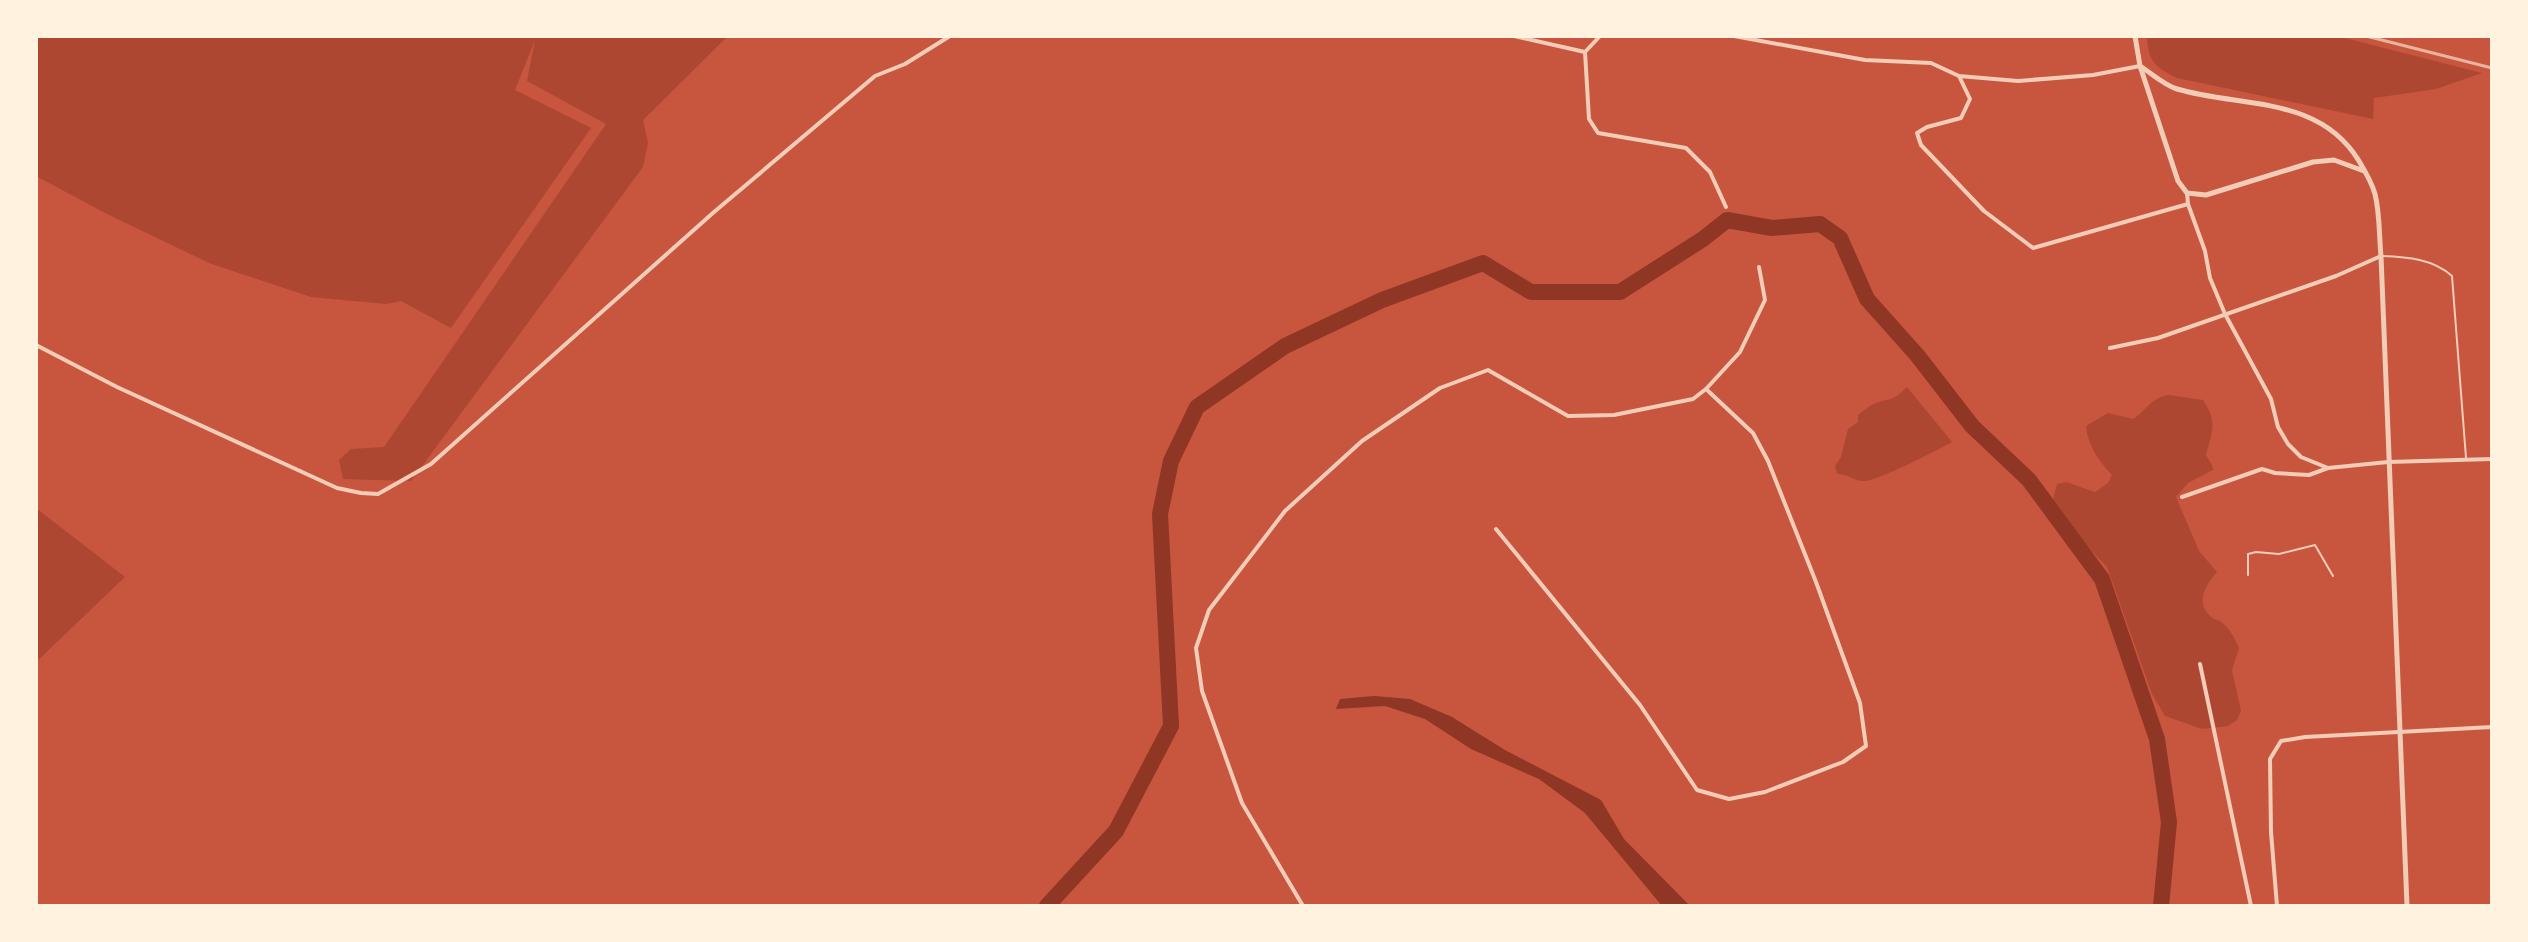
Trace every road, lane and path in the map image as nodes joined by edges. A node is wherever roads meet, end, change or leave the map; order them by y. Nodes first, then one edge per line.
1 (950, 36) edge
2 (1514, 36) edge
3 (1600, 36) edge
4 (1734, 36) edge
5 (2135, 36) edge
6 (1585, 52) junction
7 (2140, 66) junction
8 (1959, 76) junction
9 (2365, 172) junction
10 (2187, 193) junction
11 (2188, 204) junction
12 (1726, 207) dead end
13 (2381, 256) junction
14 (1759, 267) dead end
15 (2225, 314) junction
16 (36, 345) edge
17 (2110, 348) dead end
18 (1706, 389) junction
19 (2466, 459) junction
20 (2492, 459) edge
21 (2388, 462) junction
22 (2328, 468) junction
23 (2182, 497) dead end
24 (1496, 529) dead end
25 (2248, 575) dead end
26 (2333, 576) dead end
27 (2200, 664) dead end
28 (2492, 727) edge
29 (2400, 732) junction
30 (1303, 906) edge
31 (2251, 906) edge
32 (2277, 906) edge
33 (2407, 906) edge

1 - 16 street
2 - 6 street
3 - 6 street
4 - 8 street
5 - 7 street
6 - 12 street
7 - 8 street
7 - 9 street
7 - 10 street
8 - 11 street
9 - 10 street
9 - 13 street
10 - 11 street
11 - 15 street
13 - 15 street
13 - 19 lane
13 - 21 street
14 - 18 street
15 - 17 street
15 - 22 street
18 - 24 street
18 - 30 street
19 - 20 street
19 - 21 street
21 - 22 street
21 - 29 street
22 - 23 street
25 - 26 lane
27 - 31 street
28 - 29 street
29 - 32 street
29 - 33 street

